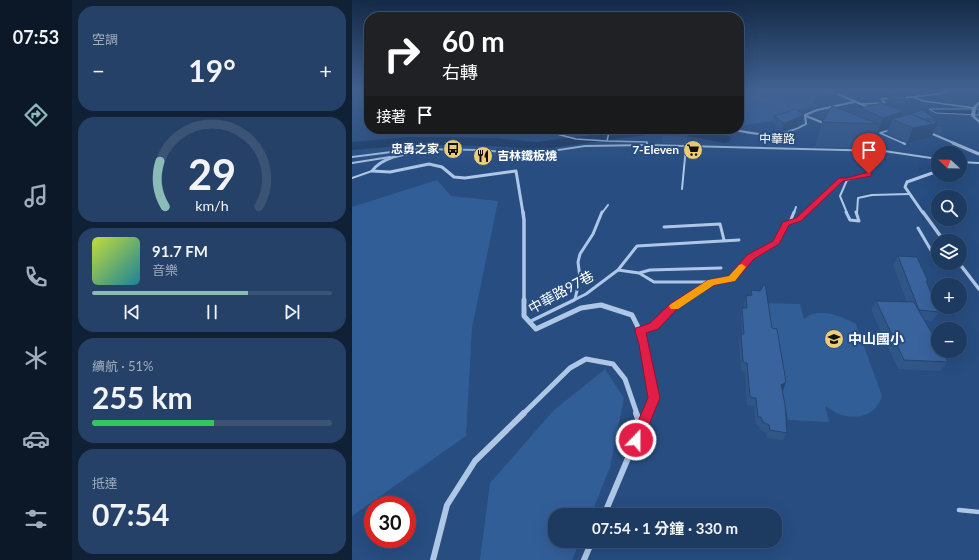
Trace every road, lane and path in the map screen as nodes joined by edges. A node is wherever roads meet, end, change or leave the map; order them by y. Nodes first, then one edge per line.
1 (804, 116) edge
2 (807, 116) edge
3 (833, 128) edge
4 (895, 128) edge
5 (924, 130) edge
6 (744, 132) edge
7 (555, 134) edge
8 (609, 134) edge
9 (607, 140) junction
10 (861, 140) edge
11 (905, 144) dead end
12 (647, 145) junction
13 (686, 147) junction
14 (435, 149) junction
15 (884, 151) junction
16 (979, 154) edge
17 (396, 156) junction
18 (352, 157) edge
19 (931, 158) edge
20 (967, 162) edge
21 (352, 163) edge
22 (979, 163) edge
23 (372, 171) junction
24 (931, 173) edge
25 (869, 174) dead end
26 (352, 178) edge
27 (847, 180) junction
28 (682, 189) dead end
29 (909, 194) junction
30 (608, 205) dead end
31 (796, 207) dead end
32 (790, 222) junction
33 (664, 227) dead end
34 (918, 228) dead end
35 (939, 234) edge
36 (724, 240) junction
37 (739, 240) dead end
38 (931, 250) edge
39 (722, 268) dead end
40 (618, 270) junction
41 (964, 270) edge
42 (639, 273) junction
43 (712, 282) junction
44 (979, 290) edge
45 (575, 299) junction
46 (528, 322) junction
47 (640, 331) junction
48 (641, 428) junction
49 (607, 508) edge
50 (959, 510) dead end
51 (979, 512) edge
52 (589, 548) edge
53 (433, 560) edge
54 (584, 560) edge

1 - 6 street
2 - 3 street
4 - 11 lane
5 - 16 street
7 - 9 lane
8 - 9 lane
9 - 12 lane
10 - 15 street
12 - 13 street, 中華路
12 - 14 street, 中華路
13 - 15 street, 中華路
13 - 28 lane
14 - 17 street
14 - 18 street, 中華路
15 - 19 street, 中華路
17 - 21 lane
17 - 23 street
20 - 22 street
23 - 26 lane
23 - 46 street
24 - 29 street
25 - 27 lane
27 - 29 lane
27 - 32 lane
29 - 35 street
30 - 45 lane
31 - 32 lane
32 - 43 lane
33 - 36 lane
34 - 38 lane
36 - 37 lane
36 - 40 lane, 中華路97巷
39 - 42 lane
40 - 42 lane
40 - 45 lane, 中華路97巷
41 - 44 street
42 - 43 lane
43 - 47 lane
45 - 46 lane, 中華路97巷
46 - 47 street
47 - 48 street
48 - 49 street
48 - 53 street
50 - 51 lane
52 - 54 street

